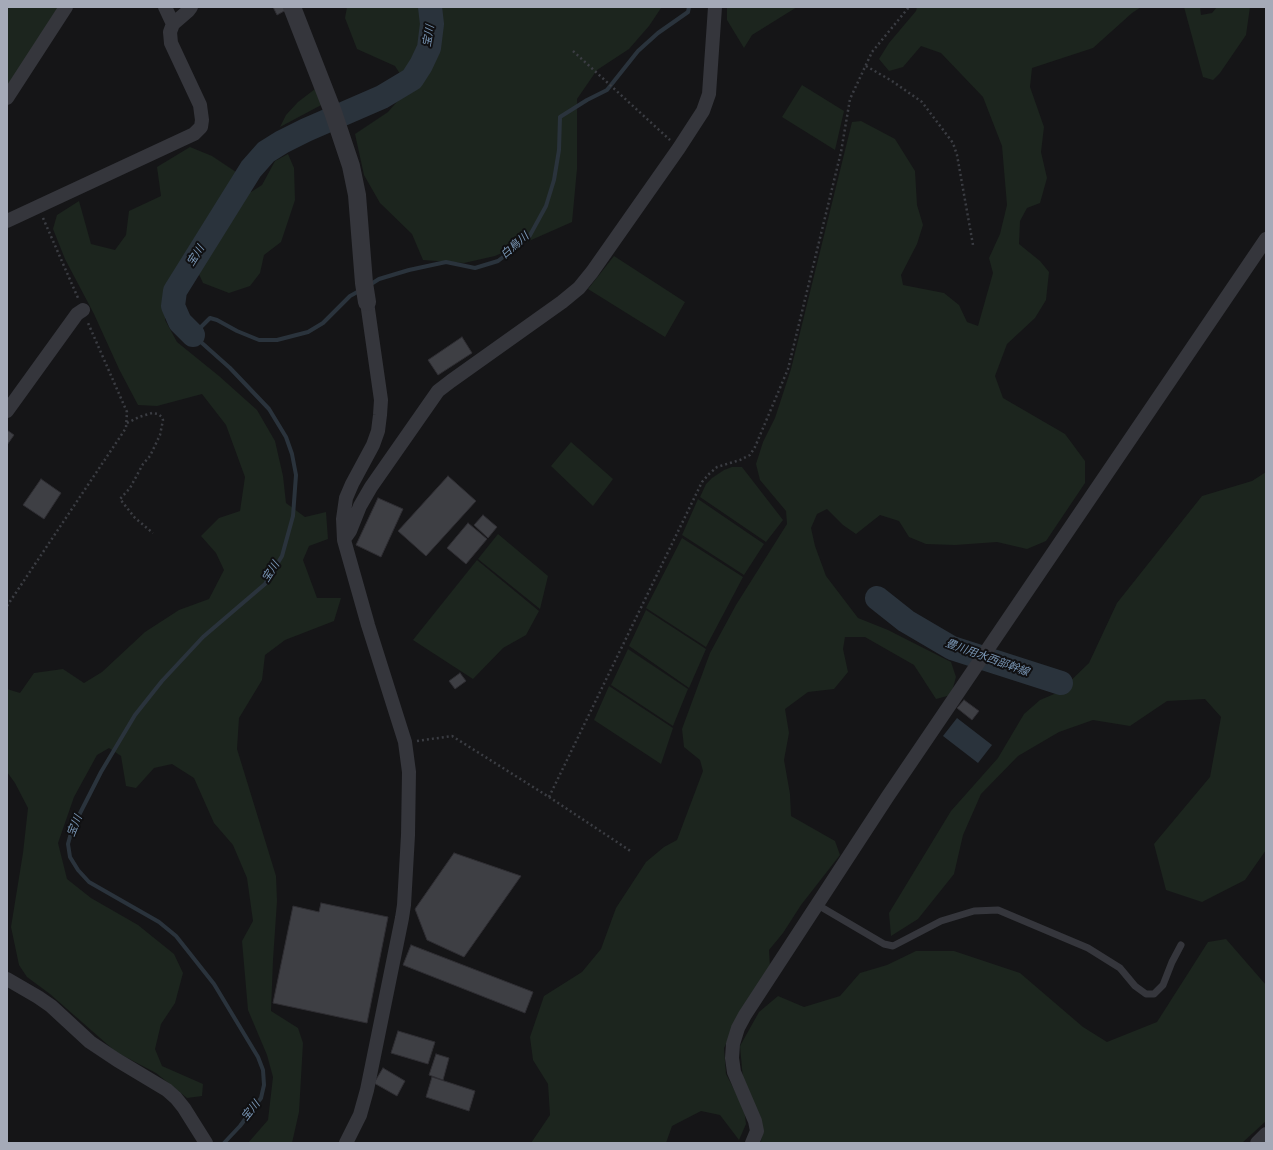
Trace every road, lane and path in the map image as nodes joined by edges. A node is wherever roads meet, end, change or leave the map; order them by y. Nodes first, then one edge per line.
1 (66, 7) edge
2 (165, 7) edge
3 (191, 7) edge
4 (292, 7) edge
5 (715, 7) edge
6 (909, 7) edge
7 (173, 24) junction
8 (573, 51) dead end
9 (866, 66) junction
10 (7, 98) edge
11 (679, 148) junction
12 (38, 207) junction
13 (7, 221) edge
14 (1266, 238) edge
15 (973, 245) dead end
16 (367, 302) joint
17 (83, 310) junction
18 (7, 411) edge
19 (127, 423) junction
20 (153, 533) dead end
21 (344, 540) junction
22 (7, 606) edge
23 (405, 742) junction
24 (549, 797) junction
25 (632, 852) dead end
26 (816, 904) junction
27 (1181, 945) dead end
28 (7, 979) edge
29 (1266, 1134) edge
30 (206, 1143) edge
31 (346, 1143) edge
32 (752, 1143) edge
33 (1257, 1143) edge

1 - 10 street
2 - 7 street
3 - 7 street
4 - 16 street
5 - 11 street
6 - 9 path
7 - 12 street
8 - 11 path
9 - 15 path
9 - 24 path
11 - 21 street
12 - 13 street
12 - 17 path
14 - 26 street
16 - 21 street
17 - 18 street
17 - 19 path
19 - 20 path
19 - 22 path
21 - 23 street
23 - 24 path
23 - 31 street
24 - 25 path
26 - 27 lane
26 - 32 street
28 - 30 street
29 - 33 street

